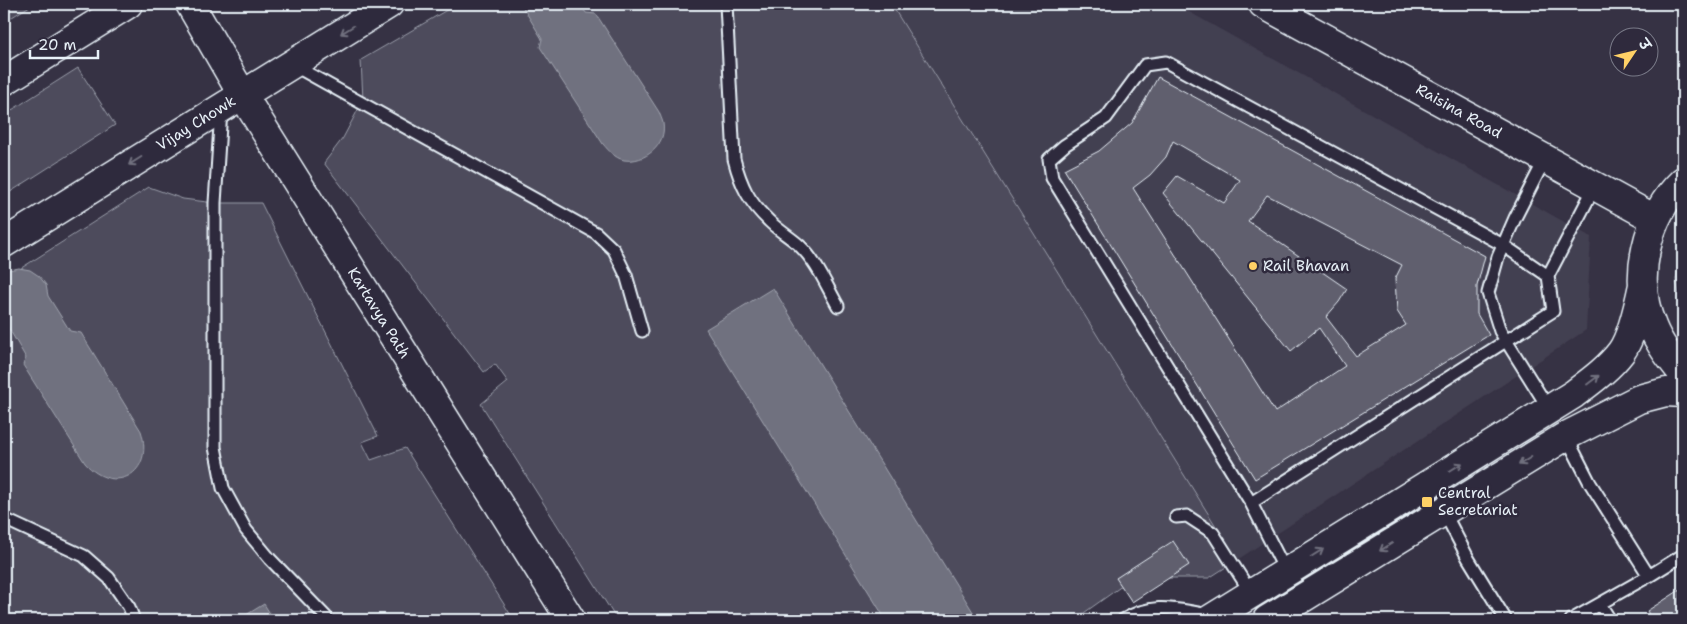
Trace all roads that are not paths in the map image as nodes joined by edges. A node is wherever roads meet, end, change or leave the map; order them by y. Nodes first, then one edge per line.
1 (128, 4) edge
2 (190, 4) edge
3 (388, 4) edge
4 (726, 4) edge
5 (1263, 4) edge
6 (292, 64) junction
7 (4, 81) edge
8 (232, 101) junction
9 (1545, 158) junction
10 (1683, 181) edge
11 (1596, 186) junction
12 (1655, 219) junction
13 (4, 243) edge
14 (1503, 245) junction
15 (1548, 276) junction
16 (1643, 285) junction
17 (838, 306) dead end
18 (642, 331) dead end
19 (1507, 341) junction
20 (1683, 374) edge
21 (1683, 393) edge
22 (1549, 409) junction
23 (1566, 436) junction
24 (1251, 503) junction
25 (1444, 512) junction
26 (1176, 517) dead end
27 (4, 519) edge
28 (1683, 555) edge
29 (1286, 572) junction
30 (1649, 576) junction
31 (1251, 594) junction
32 (1600, 604) junction
33 (326, 617) dead end
34 (1212, 618) edge
35 (134, 620) edge
36 (571, 620) edge
37 (1123, 620) edge
38 (1267, 620) edge
39 (1506, 620) edge
40 (1572, 620) edge
41 (1610, 620) edge

1 - 7 main road
2 - 8 main road, Kartavya Path
3 -> 6 main road, Vijay Chowk
4 - 17 lane
5 - 9 main road, Raisina Road
6 - 8 main road, Vijay Chowk
6 - 18 lane
8 -> 13 main road, Vijay Chowk
8 - 33 lane
8 - 36 main road, Kartavya Path
9 - 11 main road, Raisina Road
9 - 14 lane
10 - 12 main road
11 - 12 main road, Raisina Road
11 - 15 lane
12 - 16 main road
14 - 15 lane
14 - 19 lane
14 - 24 lane
15 - 19 lane
16 - 20 main road
22 -> 16 main road
19 - 22 lane
19 - 24 lane
21 - 23 main road
29 -> 22 main road
23 -> 25 main road
23 - 30 lane
24 - 29 lane
25 -> 38 main road
25 - 39 lane
26 - 31 lane
27 - 35 lane
28 - 30 lane
29 - 31 main road
30 - 32 lane
31 - 34 main road
32 - 40 lane
32 - 41 lane
34 - 37 lane

